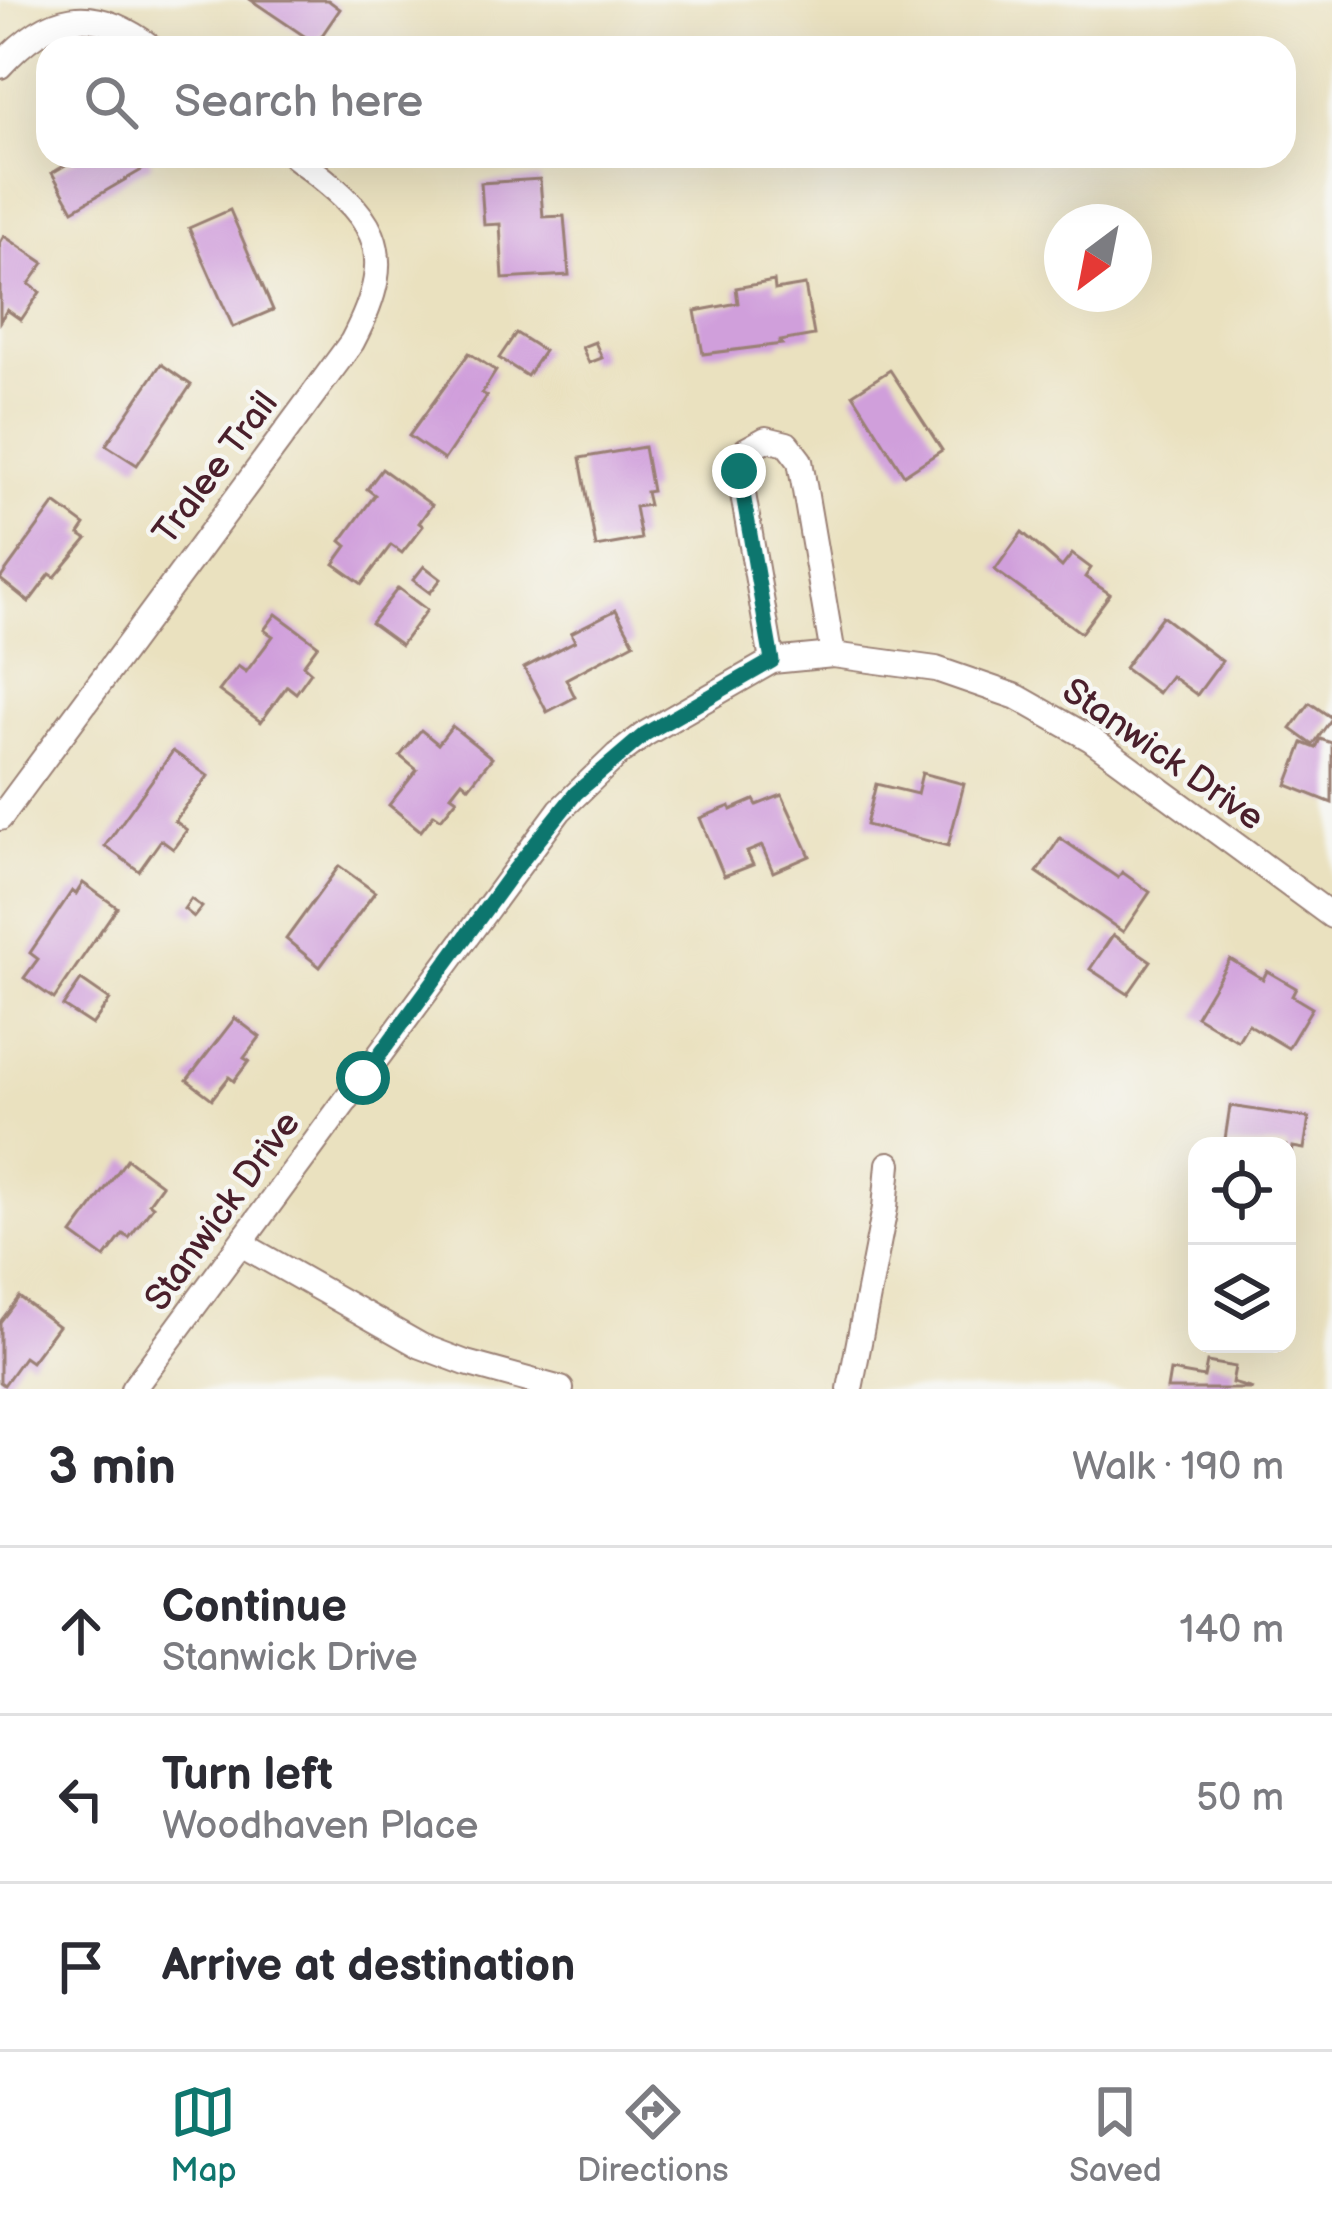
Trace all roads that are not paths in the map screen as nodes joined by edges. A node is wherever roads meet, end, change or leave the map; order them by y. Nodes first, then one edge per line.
1 (133, 36) edge
2 (0, 65) edge
3 (310, 168) edge
4 (833, 655) junction
5 (772, 661) junction
6 (0, 818) edge
7 (1332, 916) edge
8 (889, 1164) dead end
9 (241, 1244) junction
10 (134, 1389) edge
11 (561, 1389) edge
12 (850, 1389) edge

1 - 2 street
3 - 6 street, Tralee Trail
4 - 5 street, Stanwick Drive
4 - 5 street
4 - 7 street, Stanwick Drive
5 - 9 street, Stanwick Drive
8 - 12 street
9 - 10 street, Stanwick Drive
9 - 11 street

